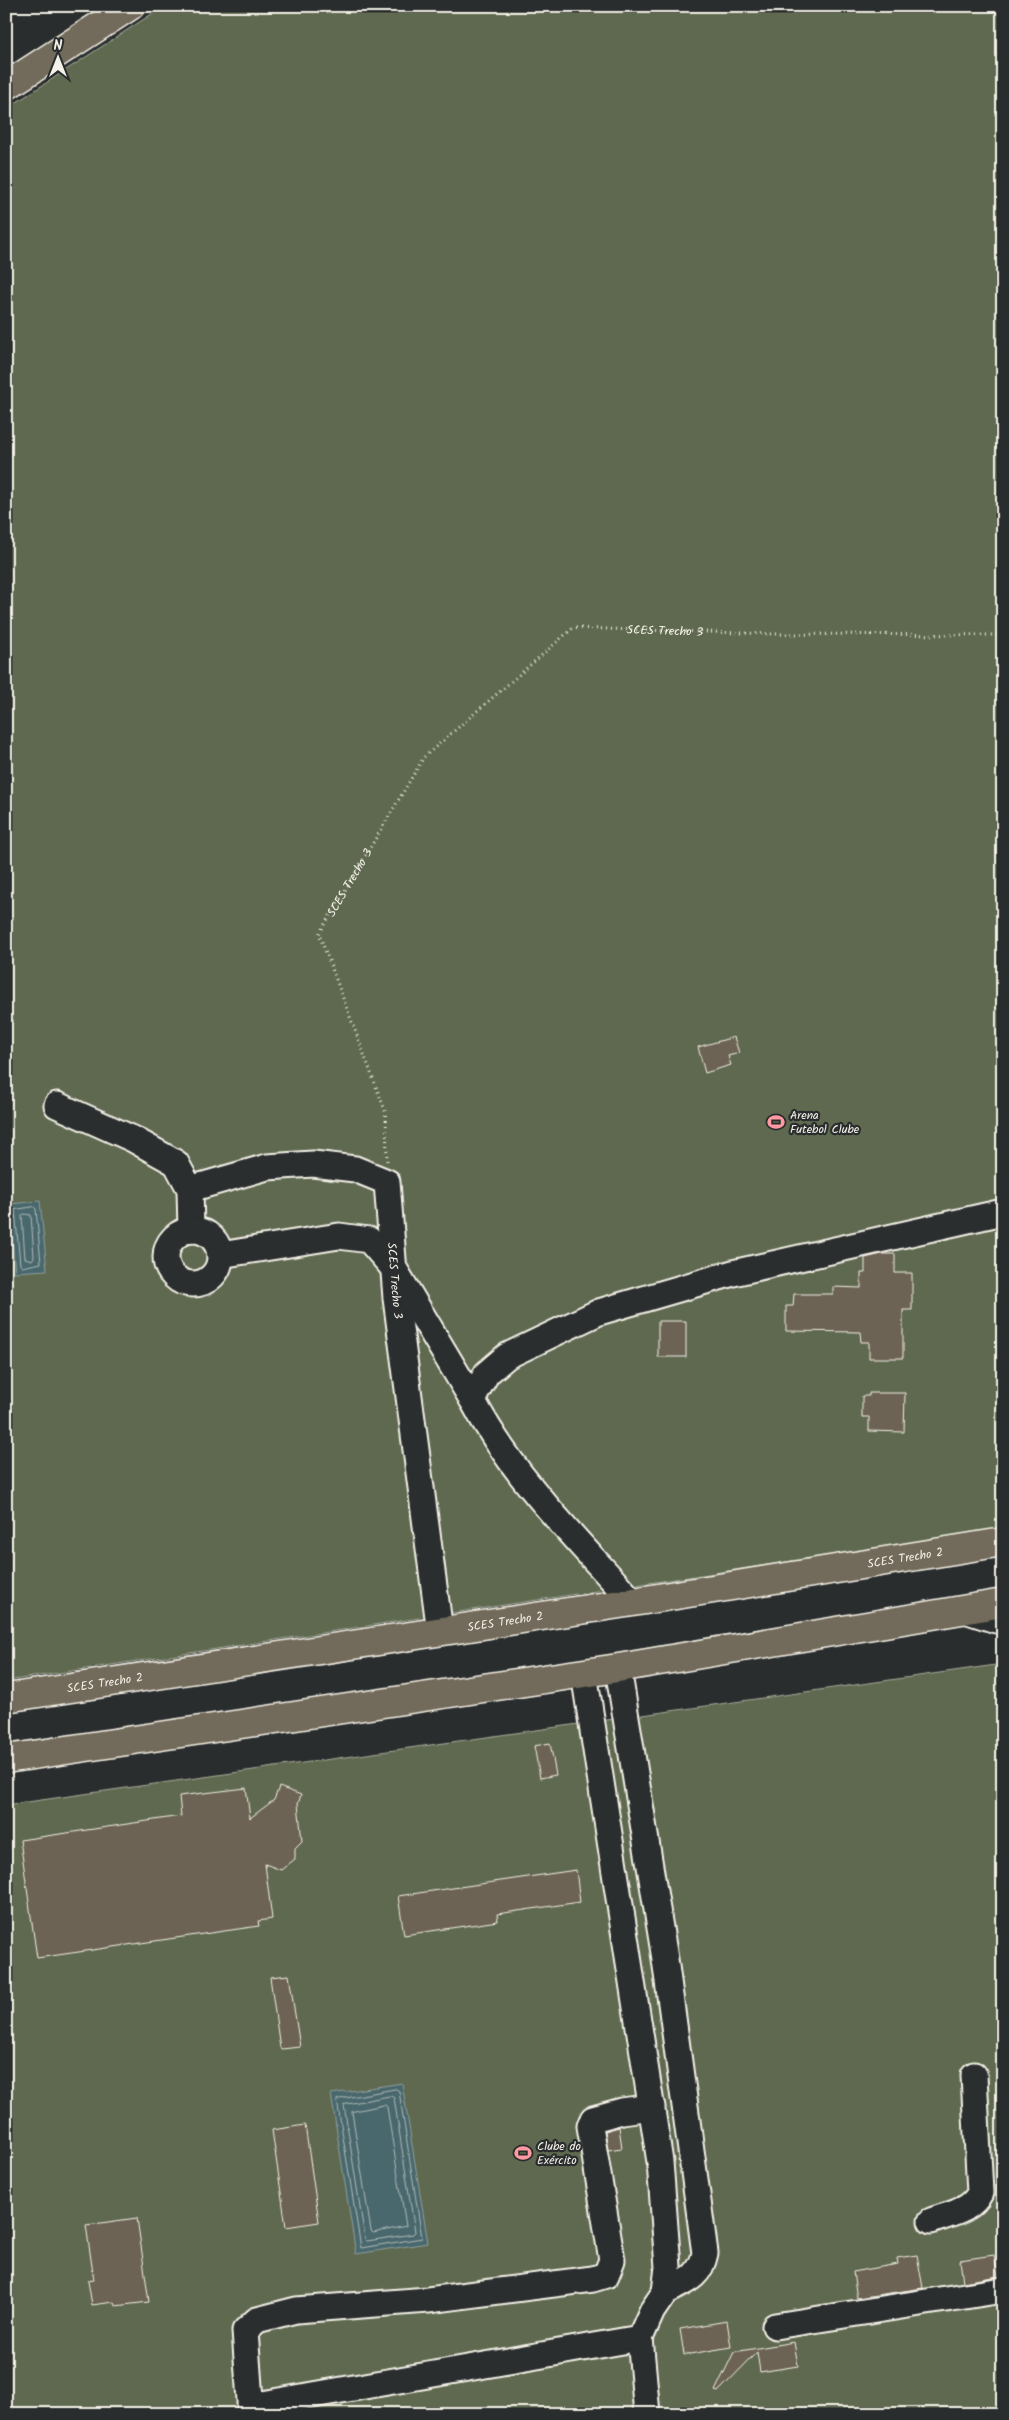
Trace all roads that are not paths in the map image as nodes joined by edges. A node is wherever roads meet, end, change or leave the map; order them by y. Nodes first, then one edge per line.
1 (130, 6) edge
2 (6, 86) edge
3 (57, 1105) dead end
4 (190, 1188) junction
5 (1003, 1212) edge
6 (191, 1230) junction
7 (220, 1255) junction
8 (395, 1270) junction
9 (472, 1399) junction
10 (1003, 1542) edge
11 (633, 1602) junction
12 (1003, 1603) edge
13 (965, 1610) junction
14 (1003, 1618) edge
15 (440, 1632) junction
16 (618, 1668) junction
17 (584, 1673) junction
18 (6, 1698) edge
19 (6, 1759) edge
20 (643, 1822) junction
21 (608, 1827) junction
22 (676, 2040) junction
23 (643, 2047) junction
24 (974, 2074) dead end
25 (652, 2107) junction
26 (692, 2159) junction
27 (660, 2162) junction
28 (932, 2221) dead end
29 (1003, 2290) edge
30 (665, 2292) junction
31 (775, 2326) dead end
32 (640, 2338) junction
33 (251, 2410) edge
34 (647, 2414) edge

1 - 2 main road
3 - 4 lane
4 - 6 lane
4 - 8 lane, SCES Trecho 3
5 - 9 lane
6 - 7 lane
6 - 7 lane
7 - 8 lane
8 - 9 lane
8 - 15 lane, SCES Trecho 3
9 - 11 lane
10 - 11 main road, SCES Trecho 2
11 - 15 main road, SCES Trecho 2
12 - 13 main road
13 - 14 lane
13 - 16 main road
15 - 18 main road, SCES Trecho 2
16 - 17 main road
16 - 20 lane
17 - 19 main road
17 - 21 lane
20 - 21 lane
20 - 22 lane
21 - 23 lane
22 - 23 lane
22 - 26 lane
23 - 25 lane
24 - 28 lane
25 - 27 lane
25 - 33 lane
26 - 27 lane
26 - 30 lane
27 - 30 lane
29 - 31 lane
30 - 32 lane
32 - 33 lane
32 - 34 lane

